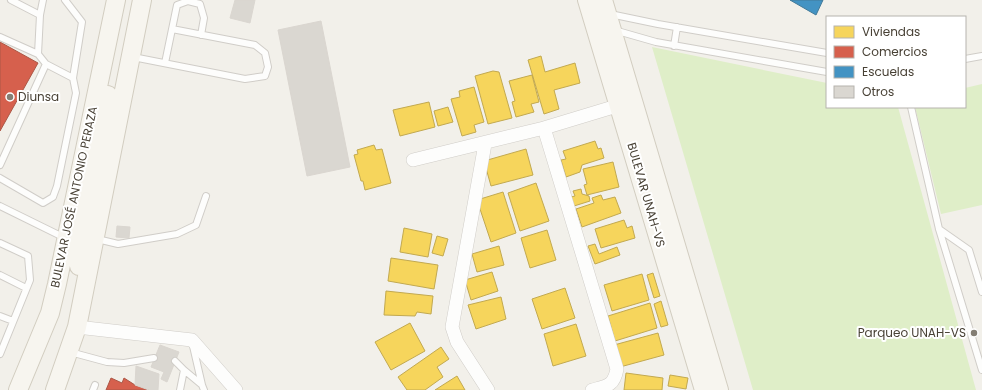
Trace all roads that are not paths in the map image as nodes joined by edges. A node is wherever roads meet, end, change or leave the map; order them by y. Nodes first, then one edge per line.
1 (11, 0) edge
2 (43, 0) edge
3 (65, 0) edge
4 (116, 0) edge
5 (126, 0) edge
6 (142, 0) edge
7 (188, 0) edge
8 (587, 0) edge
9 (607, 14) edge
10 (40, 15) junction
11 (677, 27) junction
12 (172, 29) junction
13 (201, 35) junction
14 (0, 36) edge
15 (674, 46) junction
16 (826, 53) edge
17 (38, 54) junction
18 (132, 56) junction
19 (982, 56) edge
20 (966, 60) edge
21 (165, 63) junction
22 (46, 64) junction
23 (826, 72) edge
24 (73, 78) junction
25 (620, 105) junction
26 (911, 108) edge
27 (544, 128) junction
28 (485, 144) junction
29 (413, 160) dead end
30 (0, 165) edge
31 (0, 178) edge
32 (206, 196) dead end
33 (0, 206) edge
34 (660, 216) junction
35 (939, 229) junction
36 (65, 238) junction
37 (95, 238) junction
38 (0, 243) edge
39 (78, 255) junction
40 (0, 275) edge
41 (57, 284) junction
42 (26, 288) junction
43 (982, 292) edge
44 (83, 297) junction
45 (0, 316) edge
46 (13, 321) junction
47 (77, 327) junction
48 (192, 340) junction
49 (697, 340) junction
50 (69, 352) junction
51 (0, 354) edge
52 (154, 358) dead end
53 (175, 361) dead end
54 (184, 370) junction
55 (982, 370) edge
56 (203, 388) edge
57 (18, 390) edge
58 (55, 390) edge
59 (180, 390) edge
60 (236, 390) edge
61 (488, 390) edge
62 (592, 390) edge
63 (704, 390) edge
64 (719, 390) edge

1 - 10 lane
2 - 10 lane
3 - 24 lane
4 - 36 main road, BULEVAR JOSÉ ANTONIO PERAZA
5 - 39 main road
6 - 18 main road
7 - 12 lane
7 - 13 lane
8 - 25 main road, BULEVAR UNAH-VS
9 - 11 lane
9 - 15 lane
9 - 34 main road, BULEVAR UNAH-VS
10 - 17 lane
11 - 15 lane
11 - 16 lane
12 - 13 lane
12 - 21 lane
13 - 21 lane
14 - 17 lane
15 - 23 lane
17 - 22 lane
18 - 21 lane
18 - 37 main road
19 - 20 lane
22 - 24 lane
22 - 30 lane
24 - 31 lane
25 - 27 street
25 - 34 main road, BULEVAR UNAH-VS
26 - 35 lane
27 - 28 street
27 - 62 street
28 - 29 street
28 - 61 street
32 - 37 lane
33 - 36 lane
34 - 49 main road, BULEVAR UNAH-VS
35 - 43 lane
35 - 55 lane
36 - 41 main road, BULEVAR JOSÉ ANTONIO PERAZA
37 - 44 main road
38 - 42 lane
39 - 41 main road
39 - 44 main road
40 - 42 lane
41 - 57 main road, BULEVAR JOSÉ ANTONIO PERAZA
42 - 46 lane
44 - 47 main road
45 - 46 lane
46 - 51 lane
47 - 48 street
47 - 50 main road
48 - 56 lane
48 - 60 street
49 - 63 main road, BULEVAR UNAH-VS
49 - 64 main road, BULEVAR UNAH-VS
50 - 52 lane
50 - 58 main road
53 - 54 lane
54 - 56 lane
54 - 59 lane

